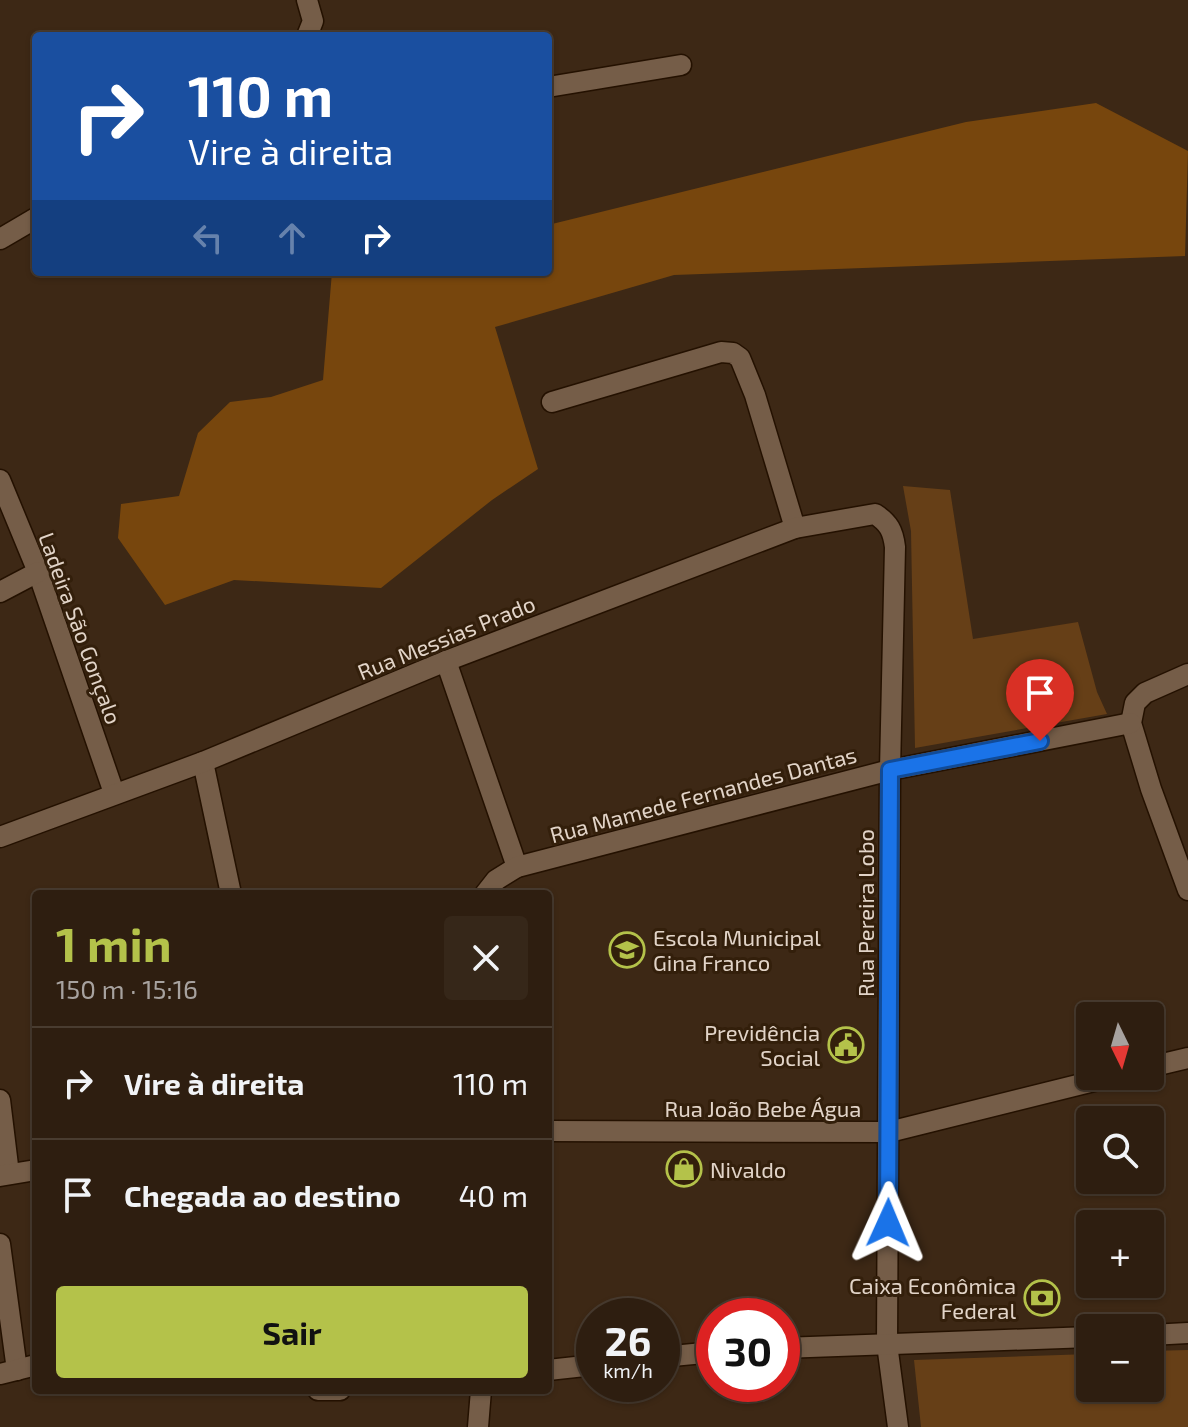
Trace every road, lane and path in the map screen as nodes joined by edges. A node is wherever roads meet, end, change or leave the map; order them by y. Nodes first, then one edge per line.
1 (307, 0) edge
2 (309, 32) edge
3 (681, 65) dead end
4 (552, 86) edge
5 (32, 220) edge
6 (0, 239) edge
7 (552, 402) dead end
8 (0, 480) edge
9 (795, 528) junction
10 (895, 547) joint
11 (38, 572) junction
12 (0, 592) edge
13 (446, 661) junction
14 (1188, 674) edge
15 (1131, 723) junction
16 (203, 762) junction
17 (890, 770) junction
18 (114, 793) junction
19 (0, 837) edge
20 (517, 867) junction
21 (230, 890) edge
22 (488, 890) edge
23 (1188, 890) edge
24 (1188, 1058) edge
25 (1164, 1064) edge
26 (1076, 1085) edge
27 (0, 1100) edge
28 (552, 1131) edge
29 (889, 1132) junction
30 (32, 1171) edge
31 (4, 1175) edge
32 (0, 1244) edge
33 (1188, 1333) edge
34 (1164, 1334) edge
35 (1076, 1337) edge
36 (887, 1344) junction
37 (800, 1347) edge
38 (576, 1367) edge
39 (18, 1370) edge
40 (552, 1370) edge
41 (481, 1394) edge
42 (478, 1427) edge
43 (898, 1427) edge

1 - 2 street
3 - 4 street
5 - 6 street
7 - 9 street
8 - 11 street, Ladeira São Gonçalo
9 - 10 street, Rua Messias Prado
9 - 13 street, Rua Messias Prado
10 - 17 street, Rua Pereira Lobo
11 - 12 street
11 - 18 street, Ladeira São Gonçalo
13 - 16 street, Rua Messias Prado
13 - 20 street
14 - 15 street
15 - 17 street, Rua Mamede Fernandes Dantas
15 - 23 street
16 - 18 street, Rua Messias Prado
16 - 21 street
17 - 20 street, Rua Mamede Fernandes Dantas
17 - 29 street, Rua Pereira Lobo
18 - 19 street, Rua Messias Prado
20 - 22 street, Rua Mamede Fernandes Dantas
24 - 25 street
26 - 29 street, Rua João Bebe Água
27 - 31 street
28 - 29 street, Rua João Bebe Água
29 - 36 street, Rua Pereira Lobo
30 - 31 street
32 - 39 street
33 - 34 street
35 - 36 street
36 - 37 street
36 - 43 street, Rua Pereira Lobo
38 - 40 street
41 - 42 street

